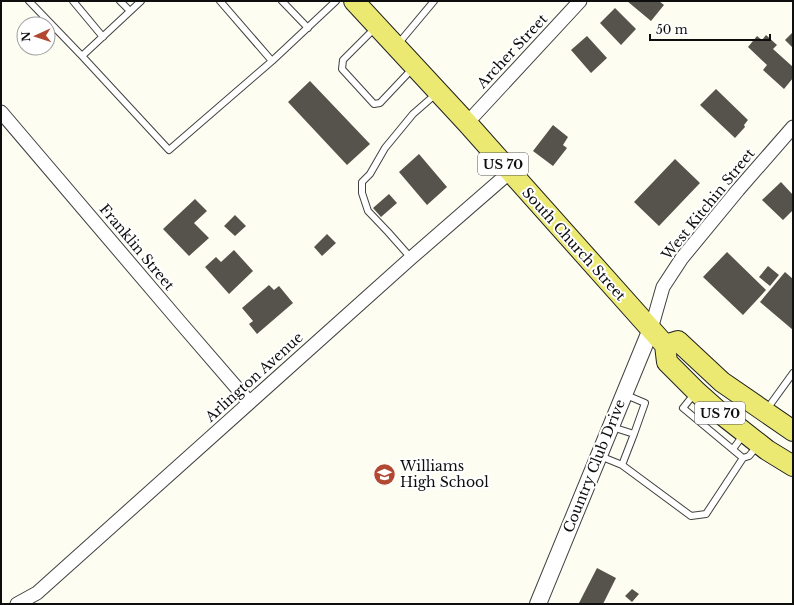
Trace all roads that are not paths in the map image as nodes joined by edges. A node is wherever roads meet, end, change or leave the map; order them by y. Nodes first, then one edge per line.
1 (29, 1) edge
2 (73, 1) edge
3 (120, 1) edge
4 (141, 1) edge
5 (220, 1) edge
6 (282, 1) edge
7 (336, 1) edge
8 (354, 1) edge
9 (434, 1) edge
10 (580, 1) edge
11 (130, 12) junction
12 (377, 26) junction
13 (308, 28) junction
14 (103, 37) junction
15 (396, 46) junction
16 (82, 56) junction
17 (272, 61) junction
18 (415, 67) junction
19 (438, 92) junction
20 (1, 112) edge
21 (467, 123) junction
22 (793, 127) edge
23 (510, 172) junction
24 (411, 258) junction
25 (651, 329) junction
26 (665, 345) junction
27 (793, 373) edge
28 (697, 392) junction
29 (624, 394) junction
30 (250, 402) junction
31 (764, 412) junction
32 (611, 426) junction
33 (793, 431) edge
34 (634, 434) junction
35 (752, 438) junction
36 (733, 449) junction
37 (599, 456) junction
38 (743, 458) junction
39 (622, 465) junction
40 (793, 466) edge
41 (17, 604) edge
42 (538, 604) edge

1 - 16 lane
2 - 14 lane
3 - 11 lane
4 - 11 lane
5 - 17 lane
6 - 13 lane
7 - 13 lane
8 - 12 main road, South Church Street / US 70
9 - 15 lane
10 - 21 street, Archer Street
11 - 14 lane
12 - 15 main road, South Church Street / US 70
12 - 18 lane
13 - 17 lane
14 - 16 lane
15 - 18 main road, South Church Street / US 70
16 - 17 lane
18 - 19 main road, South Church Street / US 70
19 - 21 main road, South Church Street / US 70
19 - 24 lane
20 - 30 street, Franklin Street
21 - 23 main road, South Church Street / US 70
22 - 25 street, West Kitchin Street
23 - 24 street, Arlington Avenue
23 - 25 main road, South Church Street / US 70
24 - 30 street, Arlington Avenue
25 - 26 main road, South Church Street / US 70
25 - 29 street, Country Club Drive
26 - 28 main road, South Church Street / US 70
26 - 31 main road, US 70
27 - 31 lane
28 - 35 main road, South Church Street / US 70
28 - 36 lane
29 - 32 street, Country Club Drive
29 - 34 lane
30 - 41 street, Arlington Avenue
31 - 33 main road, US 70
32 - 34 lane
32 - 37 street, Country Club Drive
34 - 39 lane
35 - 36 lane
35 - 38 lane
35 - 40 main road, South Church Street / US 70
36 - 38 lane
37 - 39 lane
37 - 42 street, Country Club Drive
38 - 39 lane

